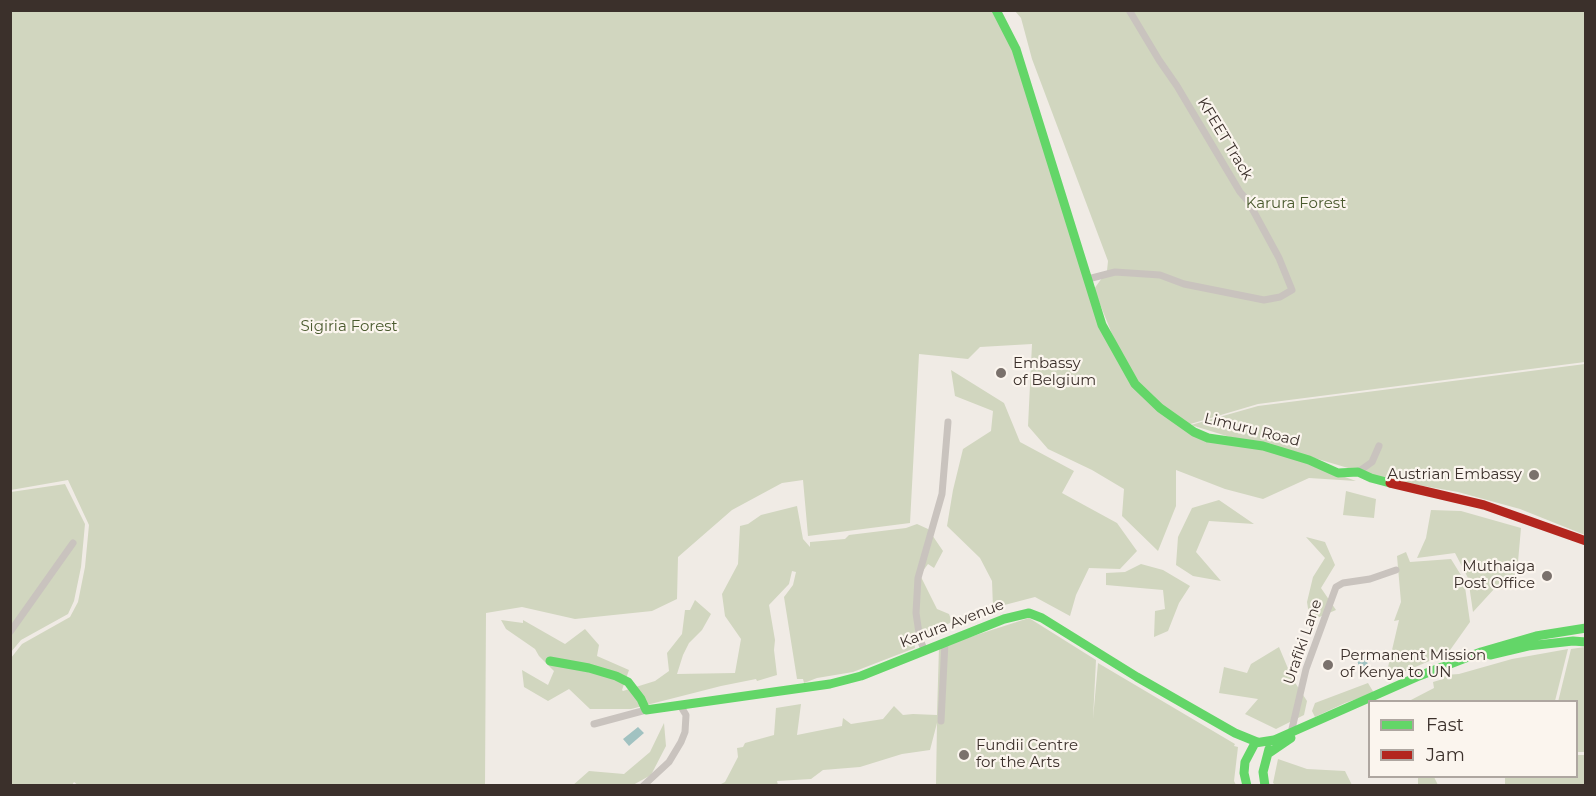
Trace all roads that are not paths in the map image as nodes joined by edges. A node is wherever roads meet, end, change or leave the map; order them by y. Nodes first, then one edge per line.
1 (996, 10) edge
2 (1129, 10) edge
3 (1088, 279) junction
4 (948, 422) dead end
5 (1379, 446) dead end
6 (1358, 472) junction
7 (1586, 541) edge
8 (74, 543) dead end
9 (1396, 570) dead end
10 (1586, 628) edge
11 (10, 632) edge
12 (945, 642) junction
13 (1586, 642) edge
14 (925, 651) junction
15 (550, 661) dead end
16 (1375, 700) edge
17 (1368, 703) edge
18 (680, 705) junction
19 (649, 710) junction
20 (941, 721) dead end
21 (594, 724) dead end
22 (1235, 733) junction
23 (1291, 733) junction
24 (1261, 742) junction
25 (1250, 752) junction
26 (1268, 754) junction
27 (643, 786) edge
28 (1247, 786) edge
29 (1264, 786) edge

1 - 3 main road, Limuru Road
2 - 3 street, KFEET Track
3 - 6 main road, Limuru Road
4 - 14 street
5 - 6 street
6 - 7 main road, Limuru Road
8 - 11 street
9 - 23 street, Urafiki Lane
10 - 23 main road
12 - 14 main road, Karura Avenue
12 - 20 street
12 - 22 main road, Karura Avenue
13 - 16 main road
14 - 18 main road, Karura Avenue
15 - 19 main road
17 - 26 main road
18 - 19 main road, Karura Avenue
18 - 27 street
19 - 21 street
22 - 24 main road, Karura Avenue
22 - 25 street, Karura Avenue
23 - 24 main road
24 - 25 main road
24 - 26 main road
25 - 26 main road
25 - 28 main road
26 - 29 main road

